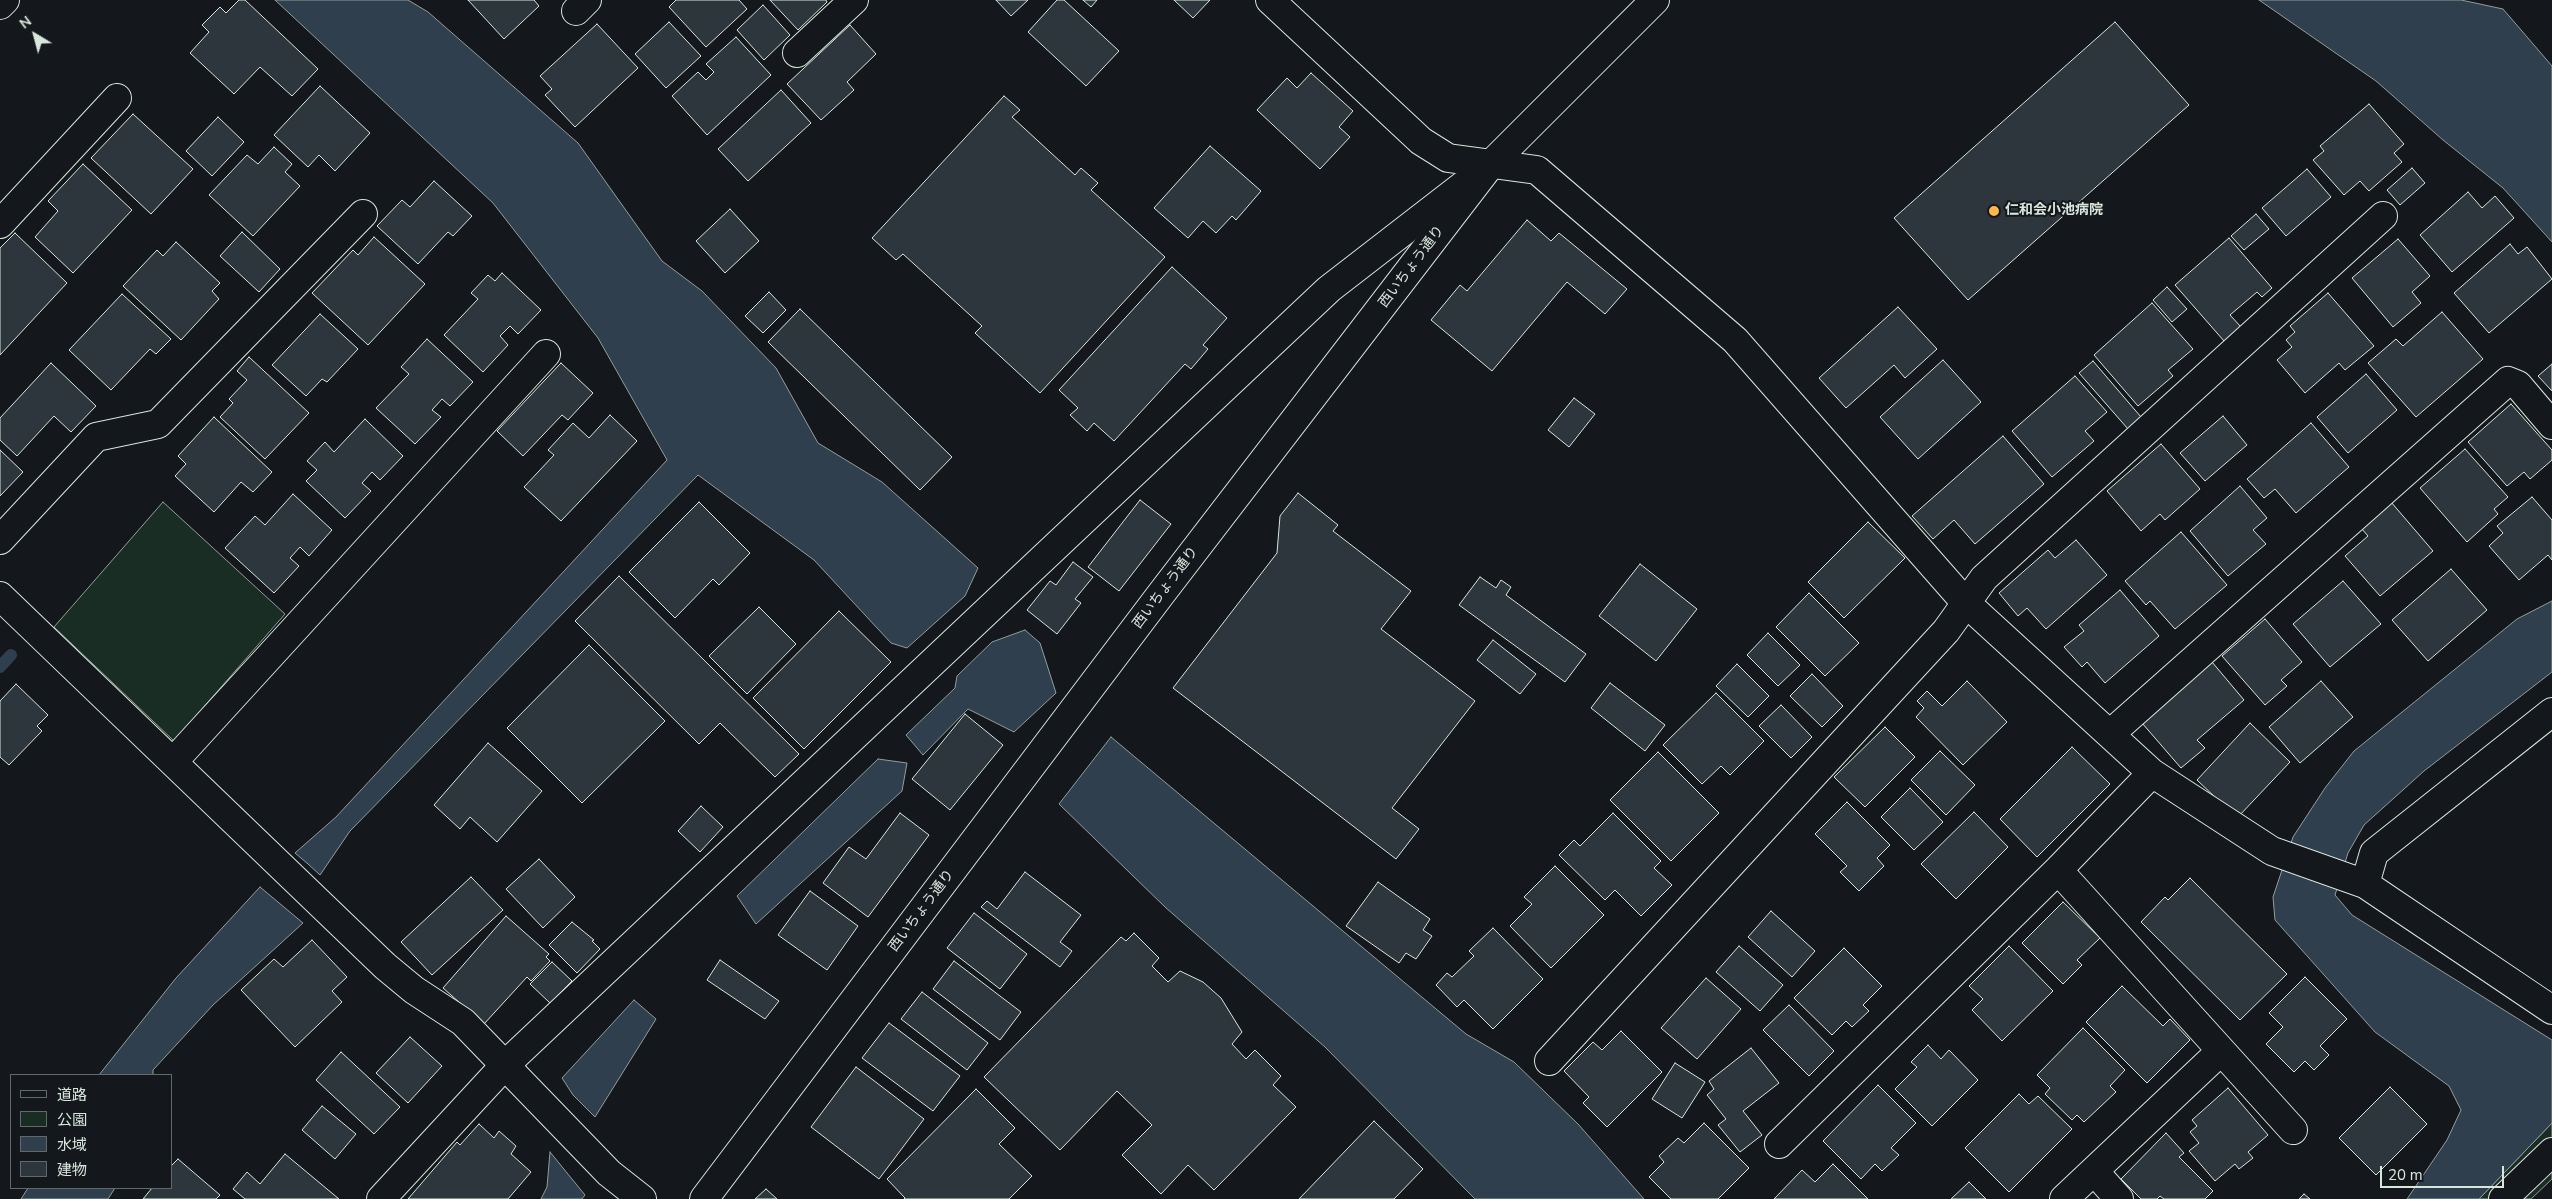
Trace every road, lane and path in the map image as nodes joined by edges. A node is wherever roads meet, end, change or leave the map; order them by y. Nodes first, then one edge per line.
1 (5, 0) edge
2 (854, 0) edge
3 (1270, 0) edge
4 (1655, 0) edge
5 (0, 5) edge
6 (798, 53) dead end
7 (117, 98) dead end
8 (1491, 164) junction
9 (363, 214) dead end
10 (2383, 216) dead end
11 (0, 224) edge
12 (546, 354) dead end
13 (2552, 425) edge
14 (0, 540) edge
15 (0, 596) edge
16 (1965, 602) junction
17 (2552, 712) edge
18 (2110, 734) junction
19 (173, 762) junction
20 (2152, 774) junction
21 (2058, 870) junction
22 (2365, 884) junction
23 (2552, 1010) edge
24 (2221, 1051) junction
25 (1549, 1061) dead end
26 (505, 1065) junction
27 (2294, 1130) dead end
28 (1779, 1144) dead end
29 (2552, 1152) edge
30 (2094, 1171) junction
31 (381, 1199) edge
32 (642, 1199) edge
33 (704, 1199) edge
34 (2064, 1199) edge
35 (2119, 1199) edge
36 (2504, 1199) edge

1 - 5 main road
2 - 6 main road
3 - 8 main road
4 - 8 main road, 西いちょう通り
7 - 11 main road
8 - 16 main road
8 - 26 main road
8 - 33 main road, 西いちょう通り
9 - 14 main road
10 - 16 main road
12 - 19 main road
13 - 18 main road
15 - 19 main road
16 - 18 main road
16 - 25 main road
17 - 22 main road
18 - 20 main road
19 - 26 main road
20 - 21 main road
20 - 22 main road
21 - 24 main road
21 - 28 main road
22 - 23 main road
24 - 27 main road
24 - 30 main road
26 - 31 main road
26 - 32 main road
29 - 36 main road
30 - 34 main road
30 - 35 main road

